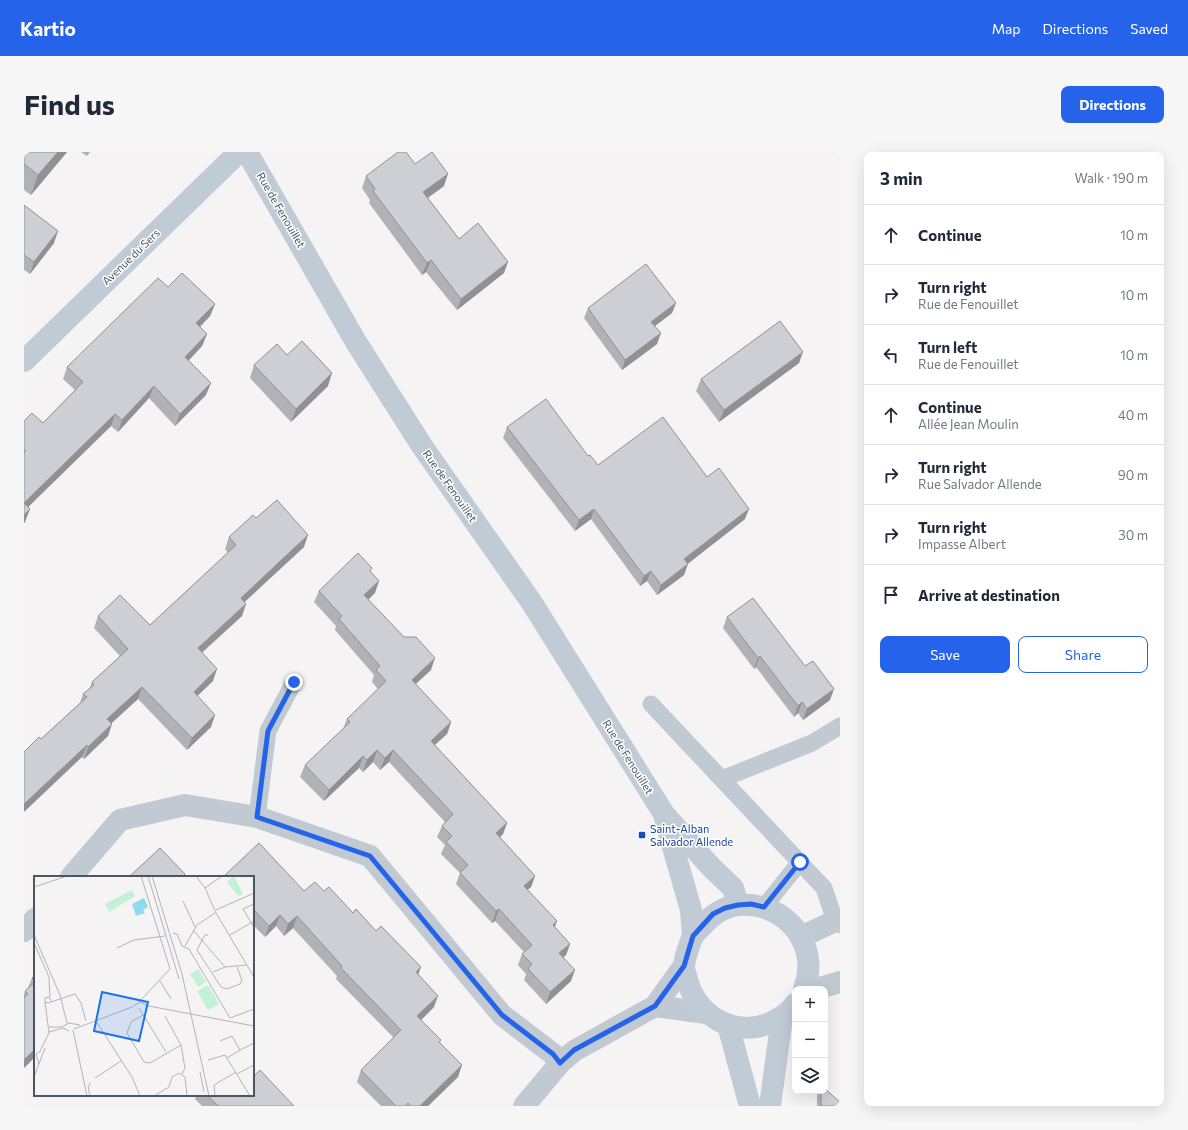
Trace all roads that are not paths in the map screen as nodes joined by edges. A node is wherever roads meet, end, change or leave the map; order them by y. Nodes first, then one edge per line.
1 (239, 152) edge
2 (247, 152) edge
3 (24, 361) edge
4 (294, 682) dead end
5 (651, 704) dead end
6 (840, 726) edge
7 (722, 779) junction
8 (664, 814) junction
9 (257, 817) junction
10 (800, 862) junction
11 (72, 876) edge
12 (738, 905) junction
13 (764, 907) junction
14 (34, 920) edge
15 (837, 921) edge
16 (24, 931) edge
17 (693, 936) junction
18 (801, 937) junction
19 (684, 966) junction
20 (840, 982) edge
21 (805, 986) edge
22 (826, 986) edge
23 (655, 1006) junction
24 (788, 1011) edge
25 (706, 1012) junction
26 (728, 1025) junction
27 (560, 1063) junction
28 (524, 1106) edge
29 (750, 1106) edge
30 (770, 1106) edge

1 - 3 main road, Avenue du Sers
2 - 8 main road, Rue de Fenouillet
4 - 9 lane
5 - 7 lane
6 - 7 lane
7 - 10 lane
8 - 12 main road, Rue de Fenouillet
8 - 17 main road, Rue de Fenouillet
9 - 11 street
9 - 27 street
10 - 13 lane
10 - 15 lane
12 - 13 main road, Rue de Fenouillet
12 - 17 main road, Rue de Fenouillet
13 - 18 main road, Rue de Fenouillet
14 - 16 street
15 - 18 street
17 - 19 main road, Rue de Fenouillet
18 - 21 main road, Rue de Fenouillet
19 - 23 street
19 - 25 main road, Rue de Fenouillet
20 - 22 street
23 - 25 street
23 - 27 street
24 - 26 main road, Rue de Fenouillet
24 - 30 main road, Rue de Fenouillet
25 - 26 main road, Rue de Fenouillet
26 - 29 main road
27 - 28 street

